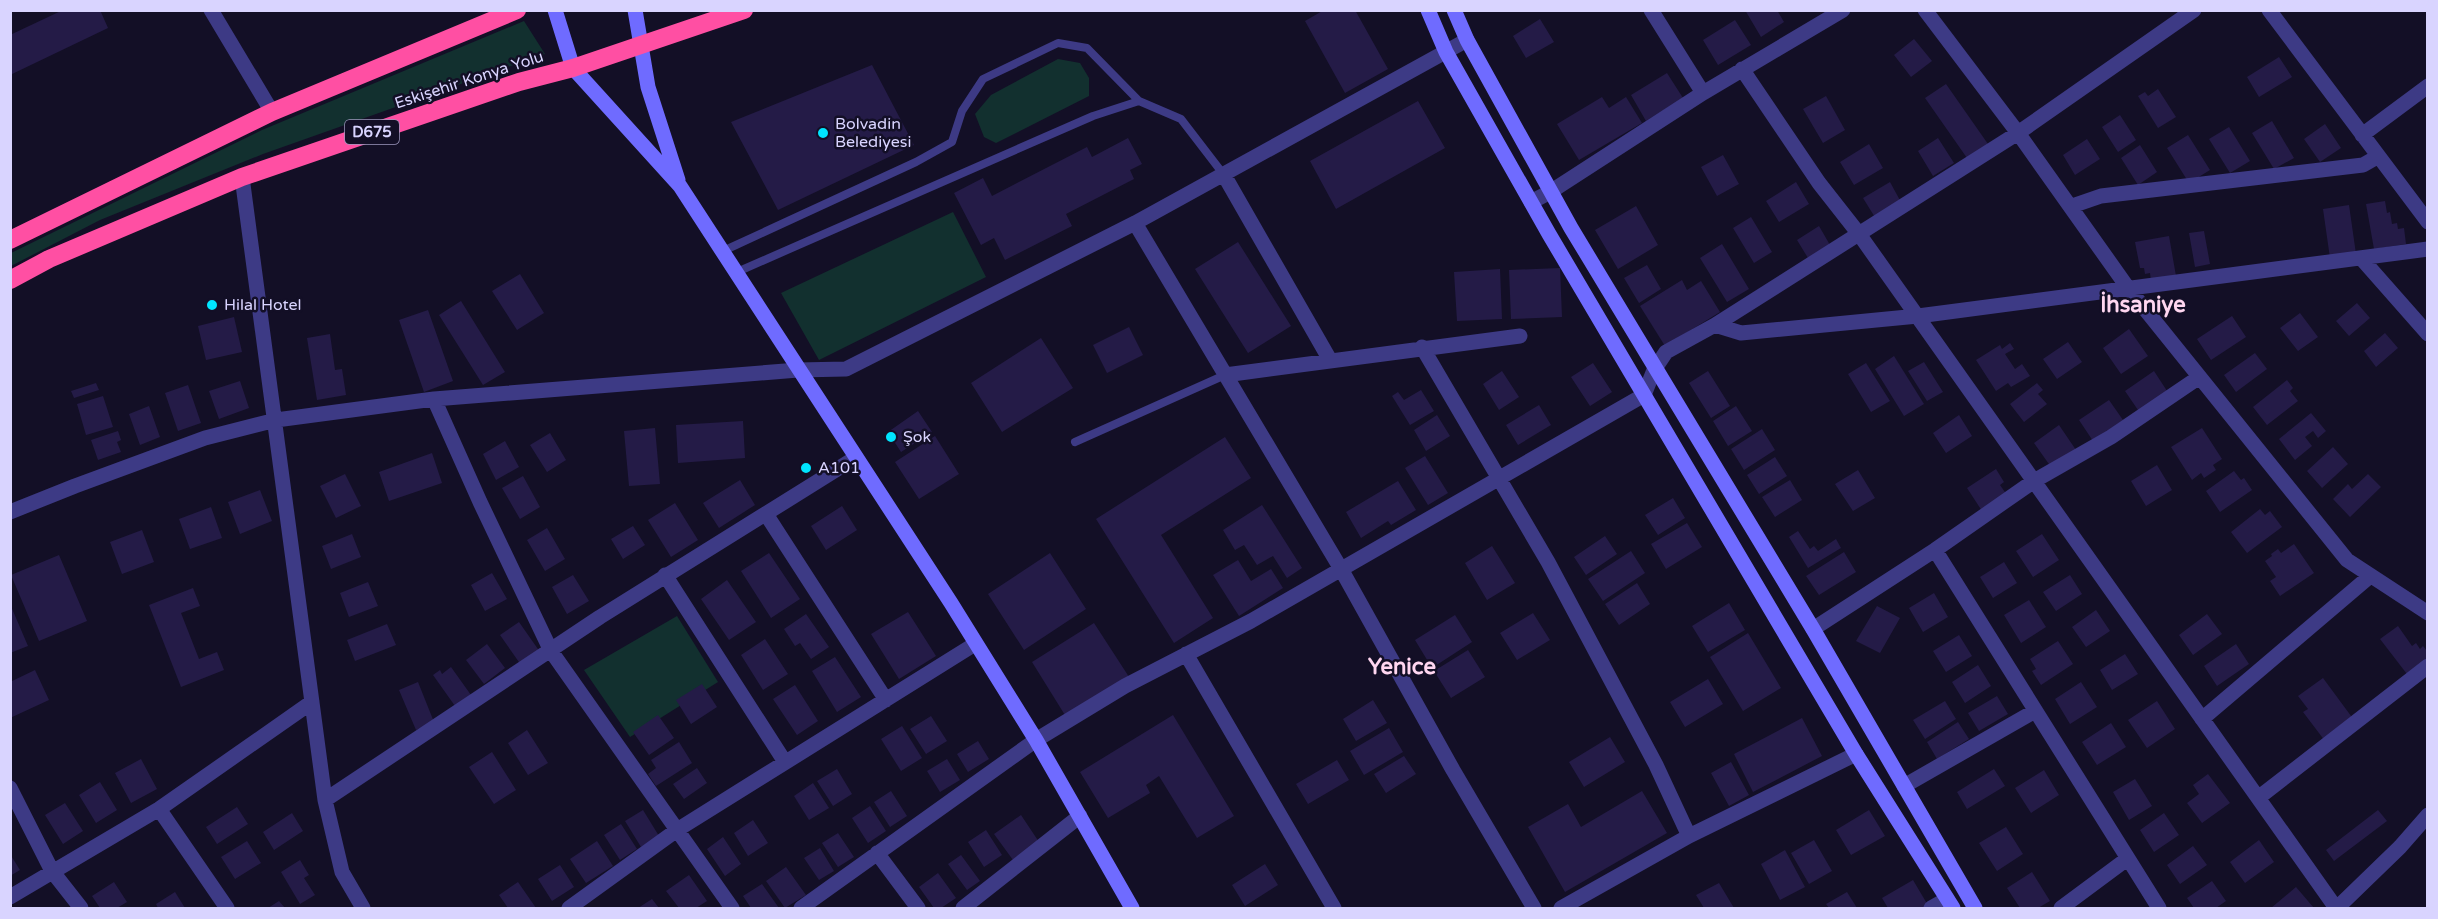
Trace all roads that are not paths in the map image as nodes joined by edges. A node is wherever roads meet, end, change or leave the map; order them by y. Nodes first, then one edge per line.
1 (211, 10) edge
2 (517, 10) edge
3 (555, 10) edge
4 (635, 10) edge
5 (744, 10) edge
6 (1428, 10) edge
7 (1454, 10) edge
8 (1651, 10) edge
9 (1842, 10) edge
10 (1925, 10) edge
11 (2194, 10) edge
12 (2270, 10) edge
13 (1467, 40) junction
14 (640, 44) junction
15 (1446, 52) junction
16 (573, 68) junction
17 (1743, 69) junction
18 (2427, 86) edge
19 (1703, 93) junction
20 (1139, 101) junction
21 (272, 112) junction
22 (2018, 133) junction
23 (2362, 135) junction
24 (2377, 157) junction
25 (1224, 175) junction
26 (242, 177) junction
27 (680, 186) junction
28 (1550, 192) junction
29 (1531, 202) junction
30 (2072, 206) junction
31 (2427, 222) edge
32 (1135, 223) junction
33 (1859, 234) junction
34 (10, 240) edge
35 (2427, 249) edge
36 (723, 251) junction
37 (2361, 258) junction
38 (737, 272) junction
39 (10, 280) edge
40 (2128, 288) junction
41 (1918, 316) junction
42 (1715, 326) junction
43 (2427, 334) edge
44 (1520, 336) dead end
45 (1422, 347) junction
46 (1330, 360) junction
47 (798, 370) junction
48 (1654, 370) junction
49 (1225, 375) junction
50 (2198, 378) junction
51 (1644, 395) junction
52 (434, 399) junction
53 (276, 420) junction
54 (1075, 442) dead end
55 (855, 458) junction
56 (1499, 479) junction
57 (2034, 481) junction
58 (10, 512) edge
59 (766, 514) junction
60 (1935, 550) junction
61 (1341, 569) junction
62 (665, 576) junction
63 (2369, 577) junction
64 (2427, 614) edge
65 (1813, 629) junction
66 (975, 644) junction
67 (551, 651) junction
68 (1186, 654) junction
69 (2427, 666) edge
70 (886, 700) junction
71 (312, 702) junction
72 (2035, 711) junction
73 (2202, 719) junction
74 (1036, 740) junction
75 (1856, 754) junction
76 (785, 762) junction
77 (1904, 786) junction
78 (10, 788) edge
79 (2258, 798) junction
80 (325, 800) junction
81 (159, 809) junction
82 (2427, 815) edge
83 (1080, 816) junction
84 (677, 830) junction
85 (1689, 836) junction
86 (877, 853) junction
87 (2127, 860) junction
88 (52, 871) junction
89 (10, 897) edge
90 (1950, 904) edge
91 (81, 909) edge
92 (227, 909) edge
93 (363, 909) edge
94 (569, 909) edge
95 (732, 909) edge
96 (801, 909) edge
97 (918, 909) edge
98 (963, 909) edge
99 (1132, 909) edge
100 (1334, 909) edge
101 (1534, 909) edge
102 (1561, 909) edge
103 (1931, 909) edge
104 (1975, 909) edge
105 (2061, 909) edge
106 (2159, 909) edge
107 (2337, 909) edge

1 - 21 street
2 - 21 highway
3 - 16 main road
4 - 14 main road
5 - 14 highway, Eskişehir Konya Yolu / D675
6 - 15 main road
7 - 13 main road
8 - 19 street
9 - 17 street
10 - 22 street
11 - 22 street
12 - 23 street
13 - 15 street
13 - 28 main road
14 - 16 highway, Eskişehir Konya Yolu / D675
14 - 27 main road
15 - 25 street
15 - 29 main road
16 - 26 highway, Eskişehir Konya Yolu / D675
16 - 27 main road
17 - 19 street
17 - 33 street
18 - 23 street
19 - 28 street
20 - 25 lane
20 - 36 lane
20 - 38 lane
21 - 34 highway
22 - 30 street
22 - 33 street
23 - 24 street
24 - 30 street
24 - 31 street
25 - 32 street
25 - 46 street
26 - 39 highway, Eskişehir Konya Yolu / D675
26 - 53 street
27 - 36 main road
28 - 29 street
28 - 48 main road
29 - 51 main road
30 - 40 street
32 - 47 street
32 - 49 street
33 - 41 street
33 - 42 street
35 - 37 street
36 - 38 main road
37 - 40 street
37 - 43 street
38 - 47 main road
40 - 41 street
40 - 50 street
41 - 42 street
41 - 57 street
42 - 48 street
44 - 45 street
45 - 46 street
45 - 56 street
46 - 49 street
47 - 52 street
47 - 55 main road
48 - 51 street
48 - 65 main road
49 - 54 lane
49 - 61 street
50 - 57 street
50 - 63 street
51 - 56 street
51 - 75 main road
52 - 53 street
52 - 67 street
53 - 58 street
53 - 71 street
55 - 59 street
55 - 66 main road
56 - 61 street
56 - 85 street
57 - 60 street
57 - 73 street
59 - 62 street
59 - 70 street
60 - 65 street
60 - 72 street
61 - 68 street
61 - 101 street
62 - 67 street
62 - 76 street
63 - 64 street
63 - 73 street
65 - 77 main road
66 - 70 street
66 - 74 main road
67 - 80 street
67 - 84 street
68 - 74 street
68 - 100 street
69 - 79 street
70 - 76 street
71 - 80 street
71 - 81 street
72 - 77 street
72 - 87 street
73 - 79 street
74 - 83 main road
74 - 86 street
75 - 85 street
75 - 90 main road
76 - 84 street
77 - 104 main road
78 - 88 street
79 - 107 street
80 - 93 street
81 - 88 street
81 - 92 street
82 - 107 street
83 - 98 street
83 - 99 main road
84 - 94 street
84 - 95 street
85 - 102 street
86 - 96 street
86 - 97 street
87 - 105 street
87 - 106 street
88 - 89 street
88 - 91 street
90 - 103 street

